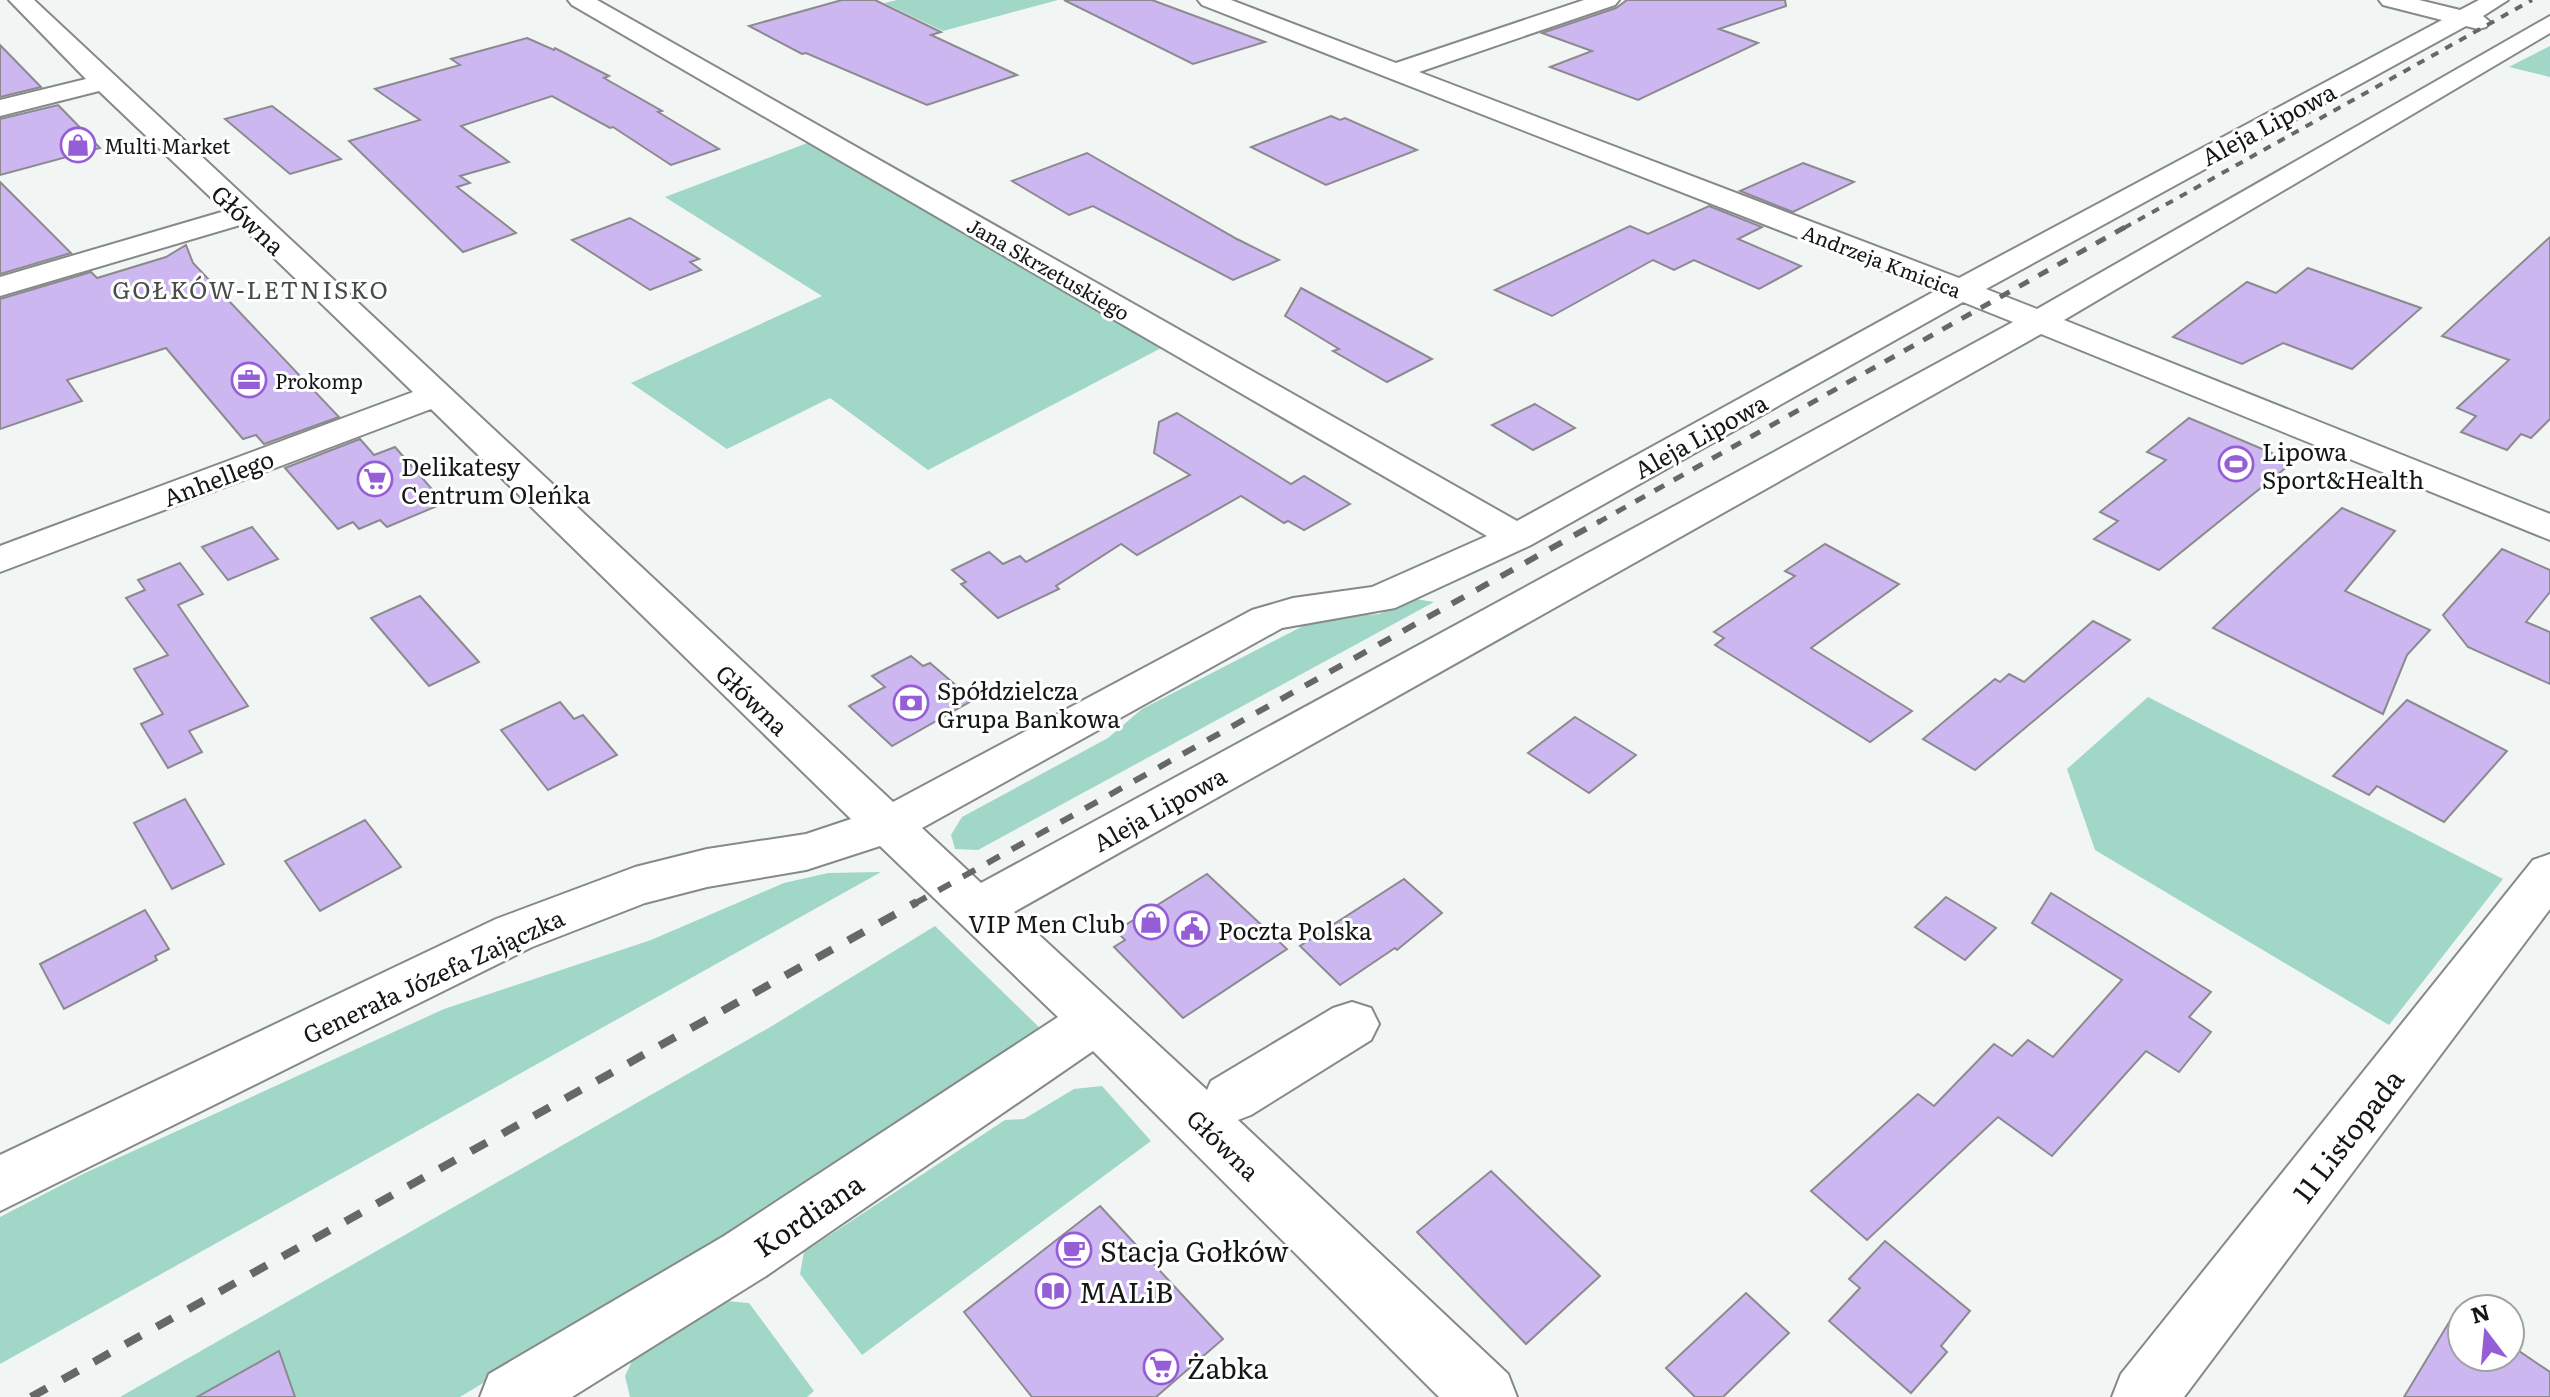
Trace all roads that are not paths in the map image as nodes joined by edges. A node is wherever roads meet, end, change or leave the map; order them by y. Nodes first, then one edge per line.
1 (21, 0) edge
2 (580, 0) edge
3 (1210, 0) edge
4 (1607, 0) edge
5 (2391, 0) edge
6 (2496, 0) edge
7 (2463, 18) junction
8 (2543, 33) edge
9 (1395, 72) junction
10 (105, 82) junction
11 (0, 108) edge
12 (243, 215) junction
13 (0, 287) edge
14 (1961, 290) junction
15 (2036, 323) junction
16 (436, 395) junction
17 (2550, 528) edge
18 (1517, 537) junction
19 (0, 560) edge
20 (886, 824) junction
21 (2550, 873) edge
22 (978, 908) junction
23 (1096, 1020) junction
24 (1352, 1024) dead end
25 (1231, 1098) dead end
26 (0, 1184) edge
27 (512, 1397) edge
28 (1485, 1397) edge
29 (2144, 1397) edge

1 - 10 street, Główna
2 - 18 street, Jana Skrzetuskiego
3 - 9 street, Andrzeja Kmicica
4 - 9 street
5 - 7 street
6 - 7 street, Aleja Lipowa
7 - 8 street
7 - 14 street, Aleja Lipowa
8 - 15 street, Aleja Lipowa
9 - 14 street, Andrzeja Kmicica
10 - 11 street
10 - 12 street, Główna
12 - 13 street
12 - 16 street, Główna
14 - 15 street, Andrzeja Kmicica
14 - 18 street, Aleja Lipowa
15 - 17 street, Andrzeja Kmicica
15 - 22 street, Aleja Lipowa
16 - 19 street, Anhellego
16 - 20 street, Główna
18 - 20 street, Aleja Lipowa
20 - 22 street, Główna
20 - 26 street, Generała Józefa Zajączka
21 - 29 street, 11 Listopada
22 - 23 street, Główna
23 - 27 street, Kordiana
23 - 28 street, Główna
24 - 25 street

